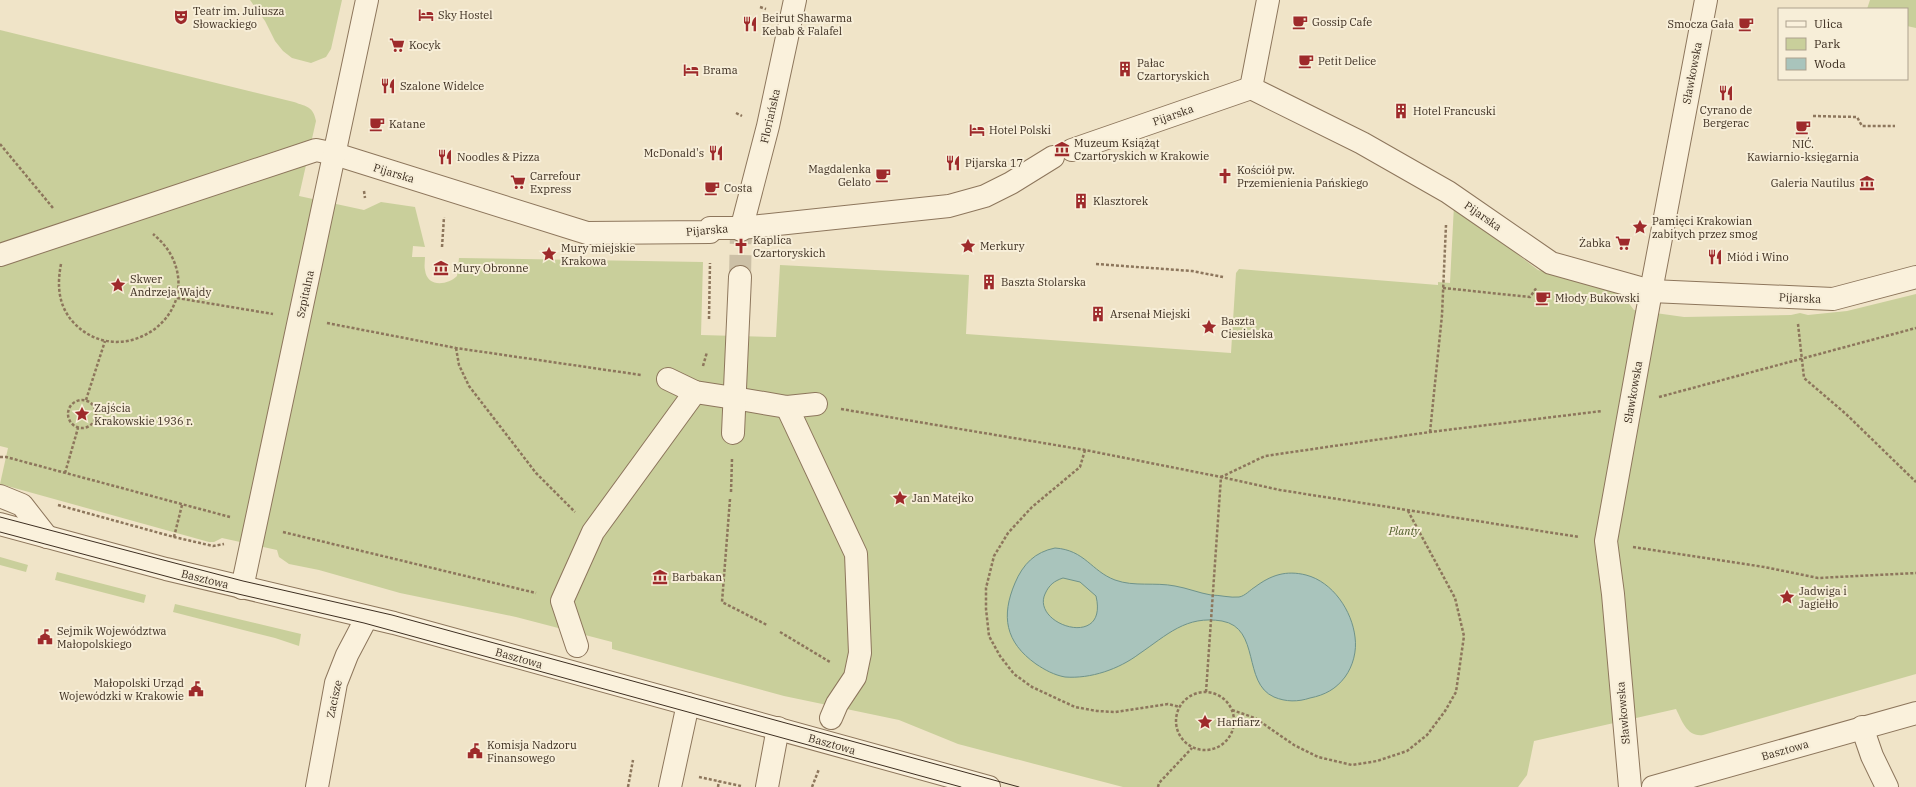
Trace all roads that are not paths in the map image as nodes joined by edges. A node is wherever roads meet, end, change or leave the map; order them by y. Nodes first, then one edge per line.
1 (366, 0) edge
2 (795, 0) edge
3 (1268, 0) edge
4 (1706, 0) edge
5 (1251, 88) junction
6 (335, 154) junction
7 (741, 229) junction
8 (0, 255) edge
9 (740, 277) tunnel mouth
10 (1916, 277) edge
11 (1651, 291) junction
12 (668, 379) road end
13 (695, 392) junction
14 (734, 398) junction
15 (816, 404) road end
16 (787, 407) junction
17 (733, 433) dead end
18 (0, 496) edge
19 (0, 524) edge
20 (47, 537) junction
21 (242, 588) junction
22 (366, 617) junction
23 (578, 646) dead end
24 (688, 704) junction
25 (1916, 713) edge
26 (830, 718) dead end
27 (778, 728) junction
28 (1862, 728) junction
29 (317, 787) edge
30 (670, 787) edge
31 (767, 787) edge
32 (989, 787) edge
33 (1630, 787) edge
34 (1653, 787) edge
35 (1887, 787) edge

1 - 6 street, Szpitalna
2 - 7 street, Floriańska
3 - 5 street
4 - 11 street, Sławkowska
5 - 7 street, Pijarska
5 - 11 street, Pijarska
6 - 7 street, Pijarska
6 - 8 street, Pijarska
6 - 21 street, Szpitalna
9 - 14 street
10 - 11 street, Pijarska
11 - 33 street, Sławkowska
12 - 13 street
13 - 14 street
13 - 23 street
14 - 16 street
14 - 17 street
15 - 16 street
16 - 26 street
18 - 20 street
19 - 20 street, Basztowa
20 - 21 street, Basztowa
21 - 22 street, Basztowa
22 - 24 street, Basztowa
22 - 29 street, Zacisze
24 - 27 street, Basztowa
24 - 30 street
25 - 28 street, Basztowa
27 - 31 street
27 - 32 street, Basztowa
28 - 34 street, Basztowa
28 - 35 street

